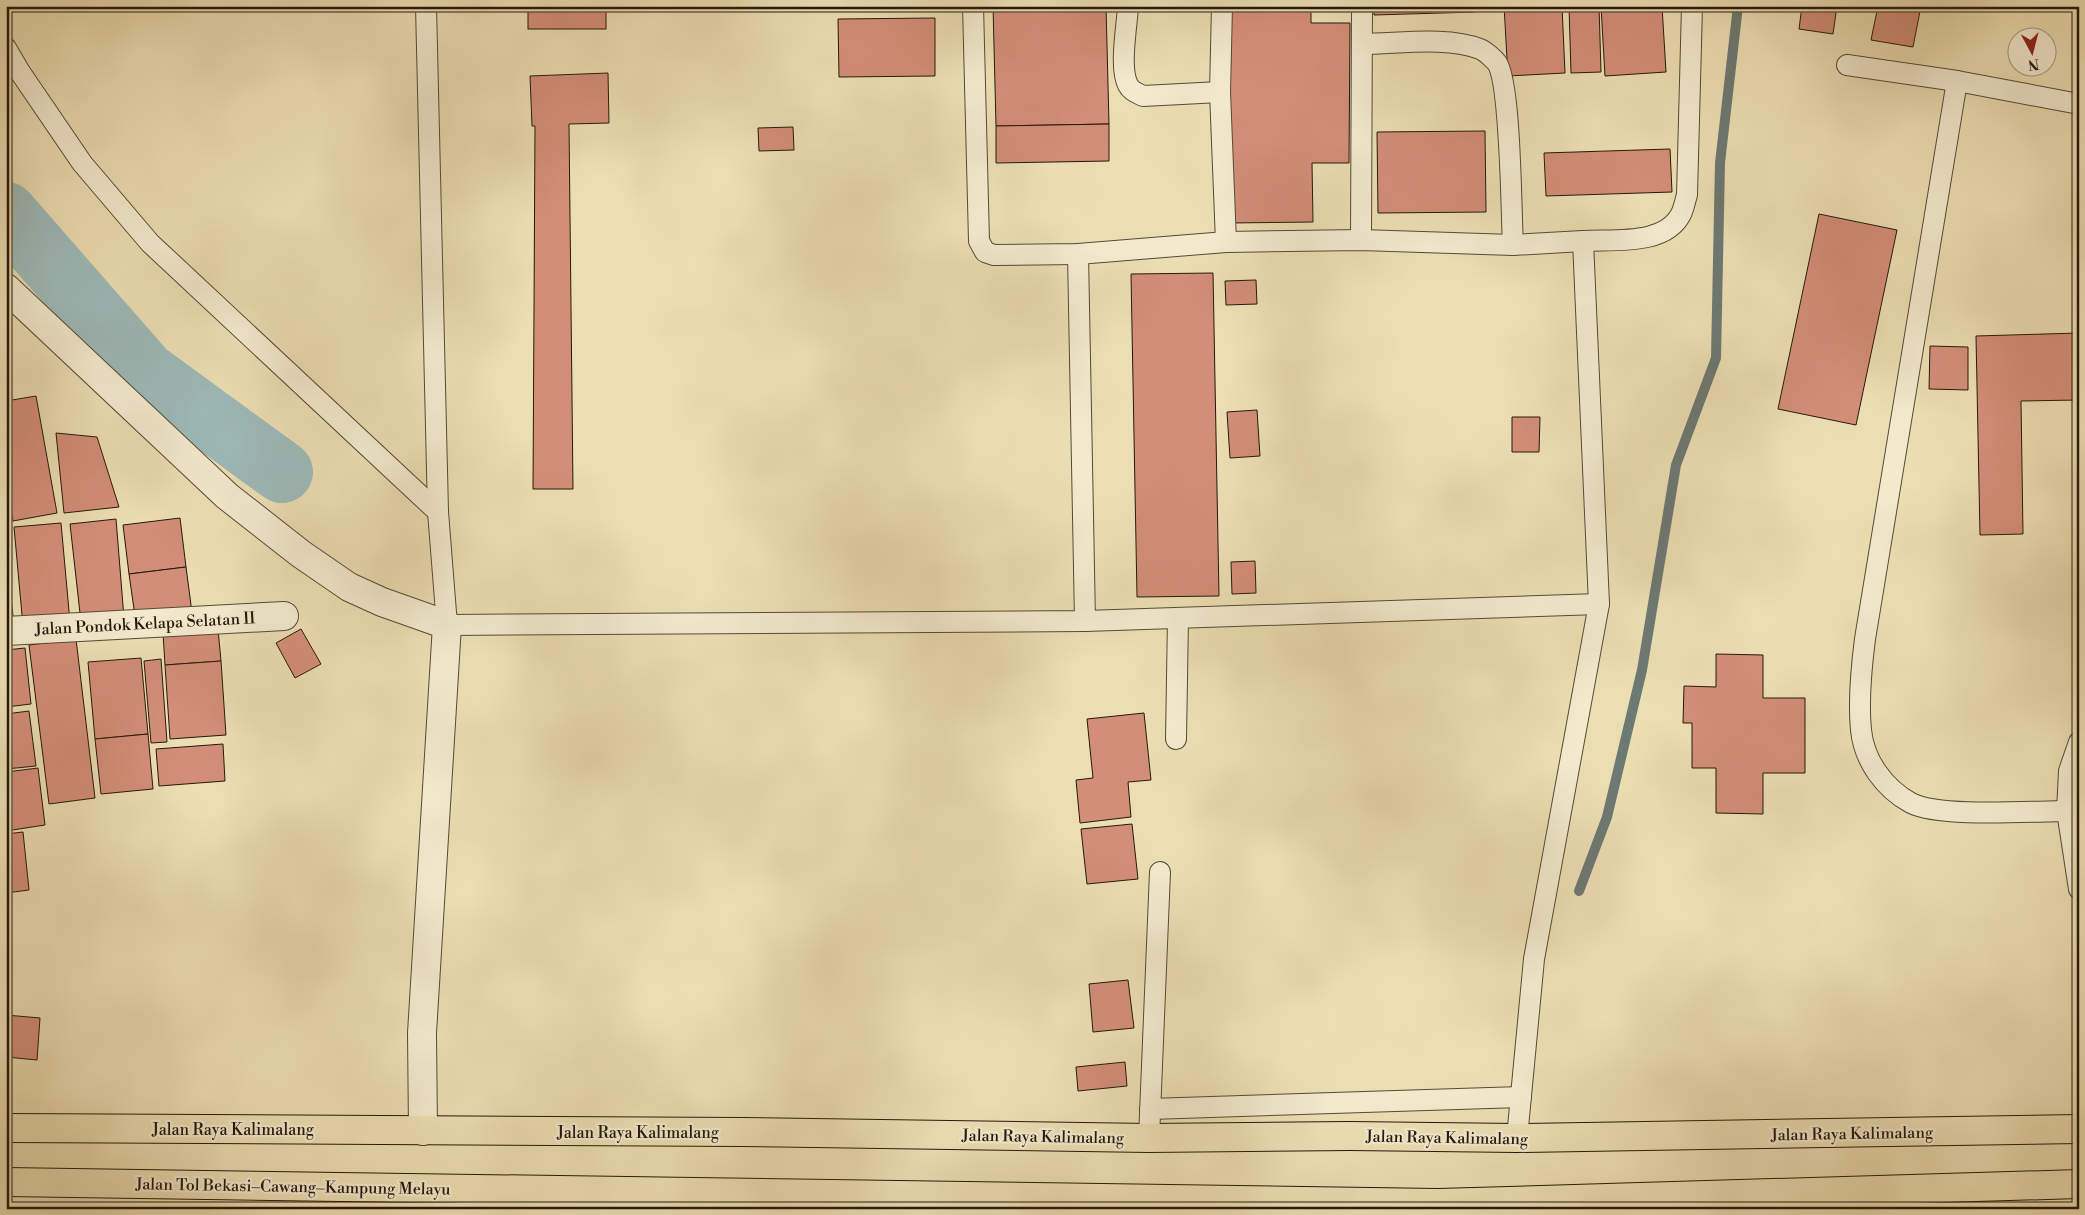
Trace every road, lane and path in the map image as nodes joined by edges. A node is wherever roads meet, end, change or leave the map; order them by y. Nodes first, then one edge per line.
1 (426, 6) edge
2 (973, 6) edge
3 (1128, 6) edge
4 (1222, 6) edge
5 (1362, 6) edge
6 (1692, 6) edge
7 (1362, 44) junction
8 (6, 48) edge
9 (1847, 65) dead end
10 (1957, 81) junction
11 (1220, 92) junction
12 (2079, 104) edge
13 (1361, 240) junction
14 (1582, 241) junction
15 (1226, 242) junction
16 (1513, 245) junction
17 (1078, 254) junction
18 (6, 288) edge
19 (438, 512) junction
20 (1599, 604) junction
21 (284, 616) dead end
22 (1178, 618) junction
23 (1085, 621) junction
24 (447, 625) junction
25 (6, 631) edge
26 (1176, 739) dead end
27 (2079, 742) edge
28 (2067, 811) junction
29 (1160, 872) dead end
30 (2079, 889) edge
31 (1521, 1097) junction
32 (1150, 1109) junction
33 (6, 1128) edge
34 (2079, 1129) edge
35 (423, 1131) junction
36 (1149, 1138) junction
37 (1517, 1138) junction
38 (6, 1182) edge
39 (2079, 1184) edge

1 - 19 lane
2 - 17 lane
3 - 11 lane
4 - 11 lane
5 - 7 lane
6 - 14 lane
7 - 13 lane
7 - 16 lane
8 - 19 lane
9 - 10 lane
10 - 12 lane
10 - 28 lane
11 - 15 lane
13 - 15 lane
13 - 16 lane
14 - 16 lane
14 - 20 lane
15 - 17 lane
17 - 23 lane
18 - 24 street
19 - 24 lane
20 - 22 lane
20 - 31 lane
21 - 25 street, Jalan Pondok Kelapa Selatan II
22 - 23 lane
22 - 26 lane
23 - 24 lane
24 - 35 street
27 - 28 lane
28 - 30 lane
29 - 32 lane
31 - 32 lane
31 - 37 lane
32 - 36 lane
33 - 35 main road, Jalan Raya Kalimalang
34 - 37 main road, Jalan Raya Kalimalang
35 - 36 main road, Jalan Raya Kalimalang
36 - 37 main road, Jalan Raya Kalimalang
38 - 39 main road, Jalan Tol Bekasi–Cawang–Kampung Melayu

